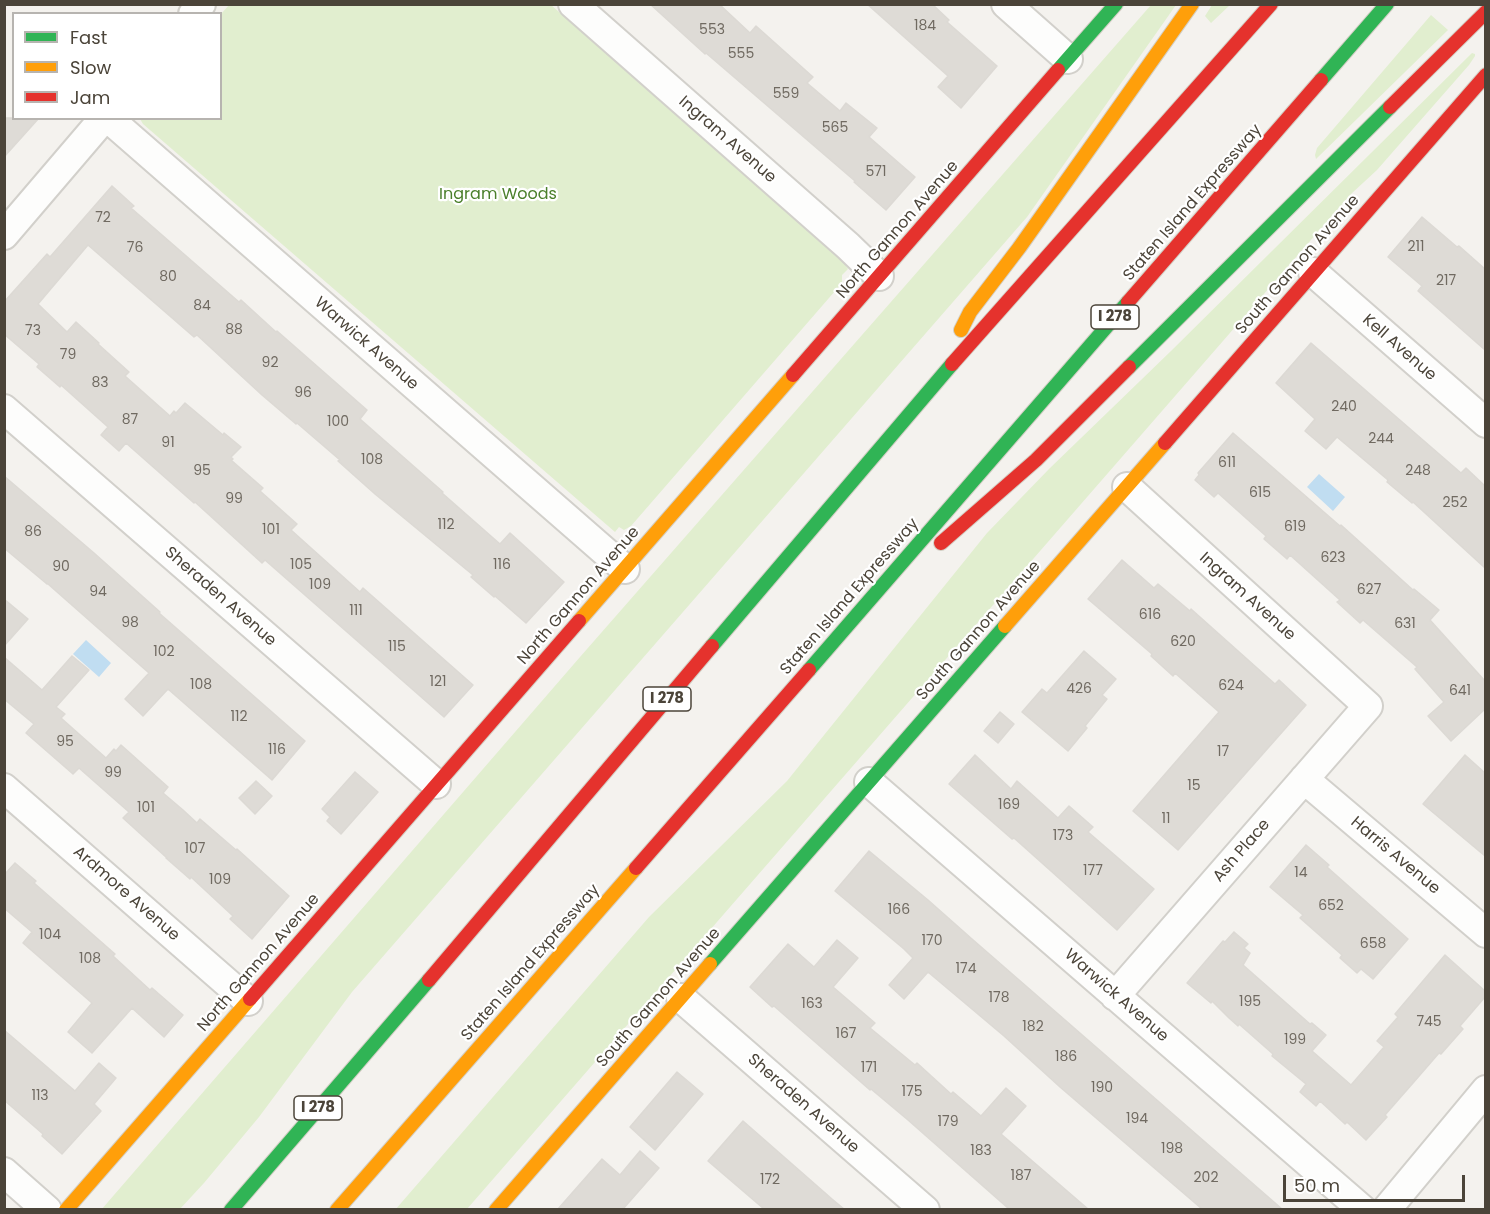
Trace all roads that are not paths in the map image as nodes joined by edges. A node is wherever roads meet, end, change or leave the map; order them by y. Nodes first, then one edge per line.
1 (573, 4) edge
2 (1006, 4) edge
3 (1116, 4) edge
4 (1192, 4) edge
5 (1271, 4) edge
6 (1387, 4) edge
7 (1485, 12) edge
8 (1068, 59) junction
9 (1485, 75) edge
10 (104, 120) edge
11 (108, 120) edge
12 (4, 235) edge
13 (1313, 273) junction
14 (879, 276) junction
15 (933, 386) junction
16 (4, 409) edge
17 (1485, 423) edge
18 (1127, 487) junction
19 (625, 569) junction
20 (843, 630) junction
21 (1368, 706) joint
22 (1304, 779) junction
23 (869, 782) junction
24 (436, 784) junction
25 (4, 788) edge
26 (1485, 933) edge
27 (1115, 996) junction
28 (681, 998) junction
29 (248, 1001) junction
30 (1485, 1090) edge
31 (4, 1172) edge
32 (47, 1209) edge
33 (66, 1209) edge
34 (231, 1209) edge
35 (337, 1209) edge
36 (496, 1209) edge
37 (925, 1209) edge
38 (1363, 1209) edge
39 (1386, 1209) edge

1 - 14 street, Ingram Avenue
2 - 8 street
3 - 8 main road, North Gannon Avenue
4 - 15 main road
5 - 15 main road, I 278
6 - 20 main road, Staten Island Expressway / I 278
7 - 20 main road
8 - 14 main road, North Gannon Avenue
9 - 13 main road, South Gannon Avenue
10 - 12 street
11 - 19 street, Warwick Avenue
13 - 17 street, Kell Avenue
13 - 18 main road, South Gannon Avenue
14 - 19 main road, North Gannon Avenue
15 - 34 main road, I 278
16 - 24 street, Sheraden Avenue
18 - 21 street, Ingram Avenue
18 - 23 main road, South Gannon Avenue
19 - 24 main road, North Gannon Avenue
20 - 35 main road, Staten Island Expressway / I 278
21 - 22 street, Ash Place
22 - 26 street, Harris Avenue
22 - 27 street, Ash Place
23 - 27 street, Warwick Avenue
23 - 28 main road, South Gannon Avenue
24 - 29 main road, North Gannon Avenue
25 - 29 street, Ardmore Avenue
27 - 38 street, Warwick Avenue
28 - 36 main road, South Gannon Avenue
28 - 37 street, Sheraden Avenue
29 - 33 main road, North Gannon Avenue
30 - 39 street
31 - 32 street

